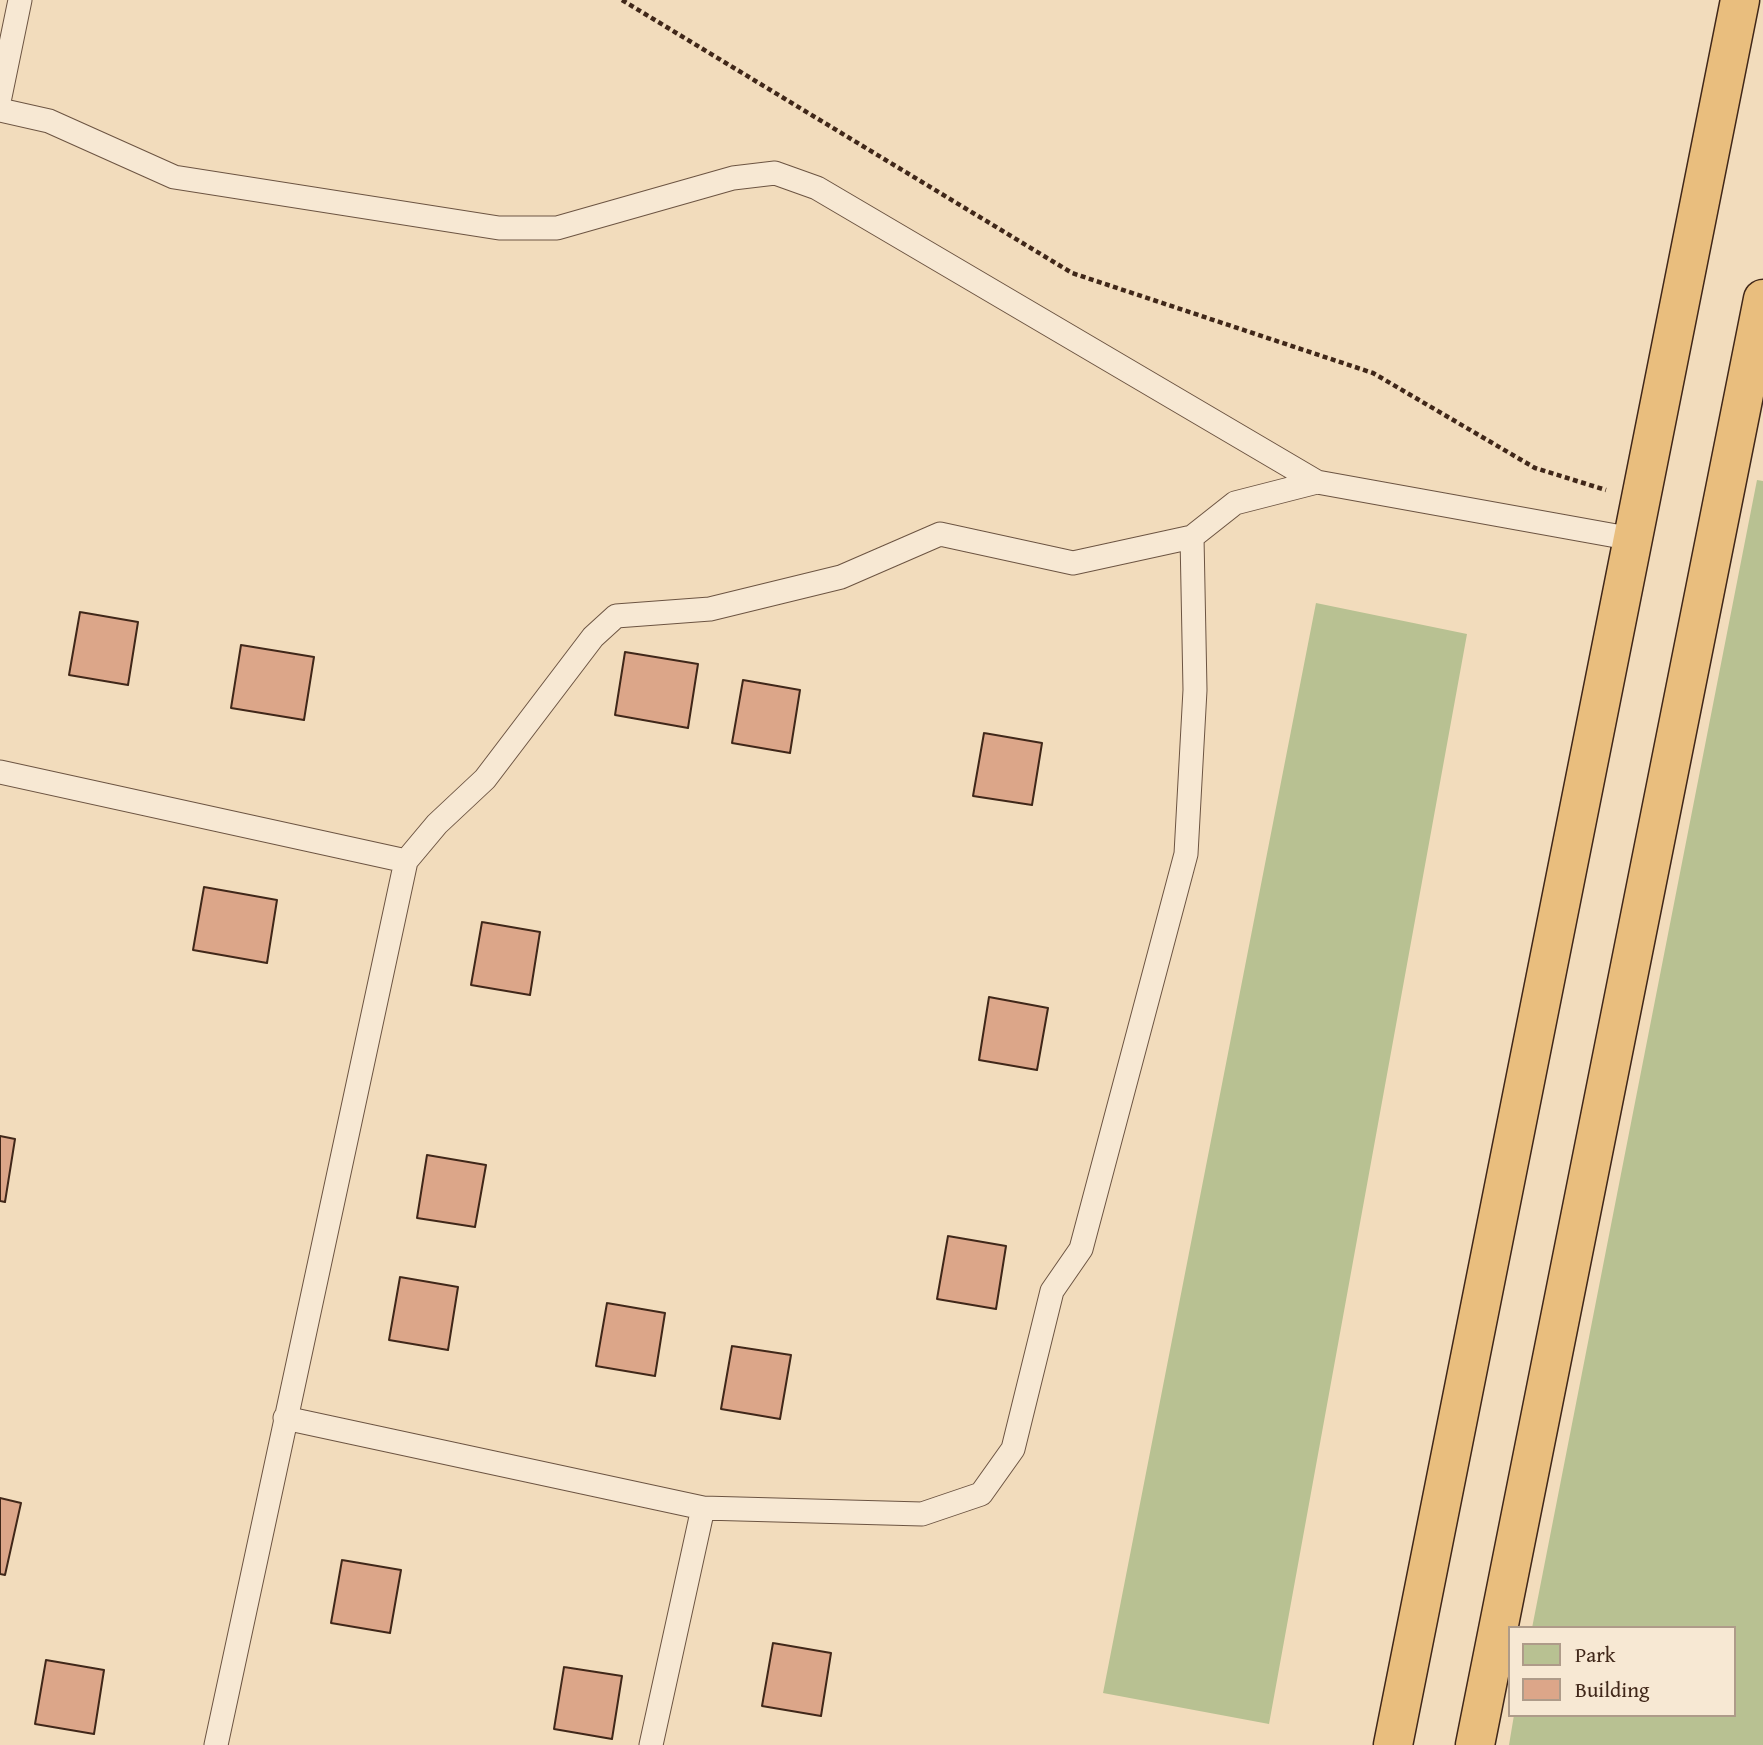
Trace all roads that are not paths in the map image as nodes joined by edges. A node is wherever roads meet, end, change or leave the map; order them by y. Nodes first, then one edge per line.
1 (20, 0) edge
2 (1740, 0) edge
3 (0, 97) edge
4 (0, 110) edge
5 (1763, 299) edge
6 (1317, 482) junction
7 (1192, 537) junction
8 (1633, 539) junction
9 (0, 772) edge
10 (406, 861) junction
11 (285, 1418) junction
12 (703, 1508) junction
13 (216, 1745) edge
14 (651, 1745) edge
15 (1393, 1745) edge
16 (1475, 1745) edge

1 - 3 lane
2 - 8 highway
4 - 6 lane
5 - 16 highway
6 - 7 lane
6 - 8 lane
7 - 10 lane
7 - 12 lane
8 - 15 highway
9 - 10 lane
10 - 11 lane
11 - 12 lane
11 - 13 lane
12 - 14 lane

